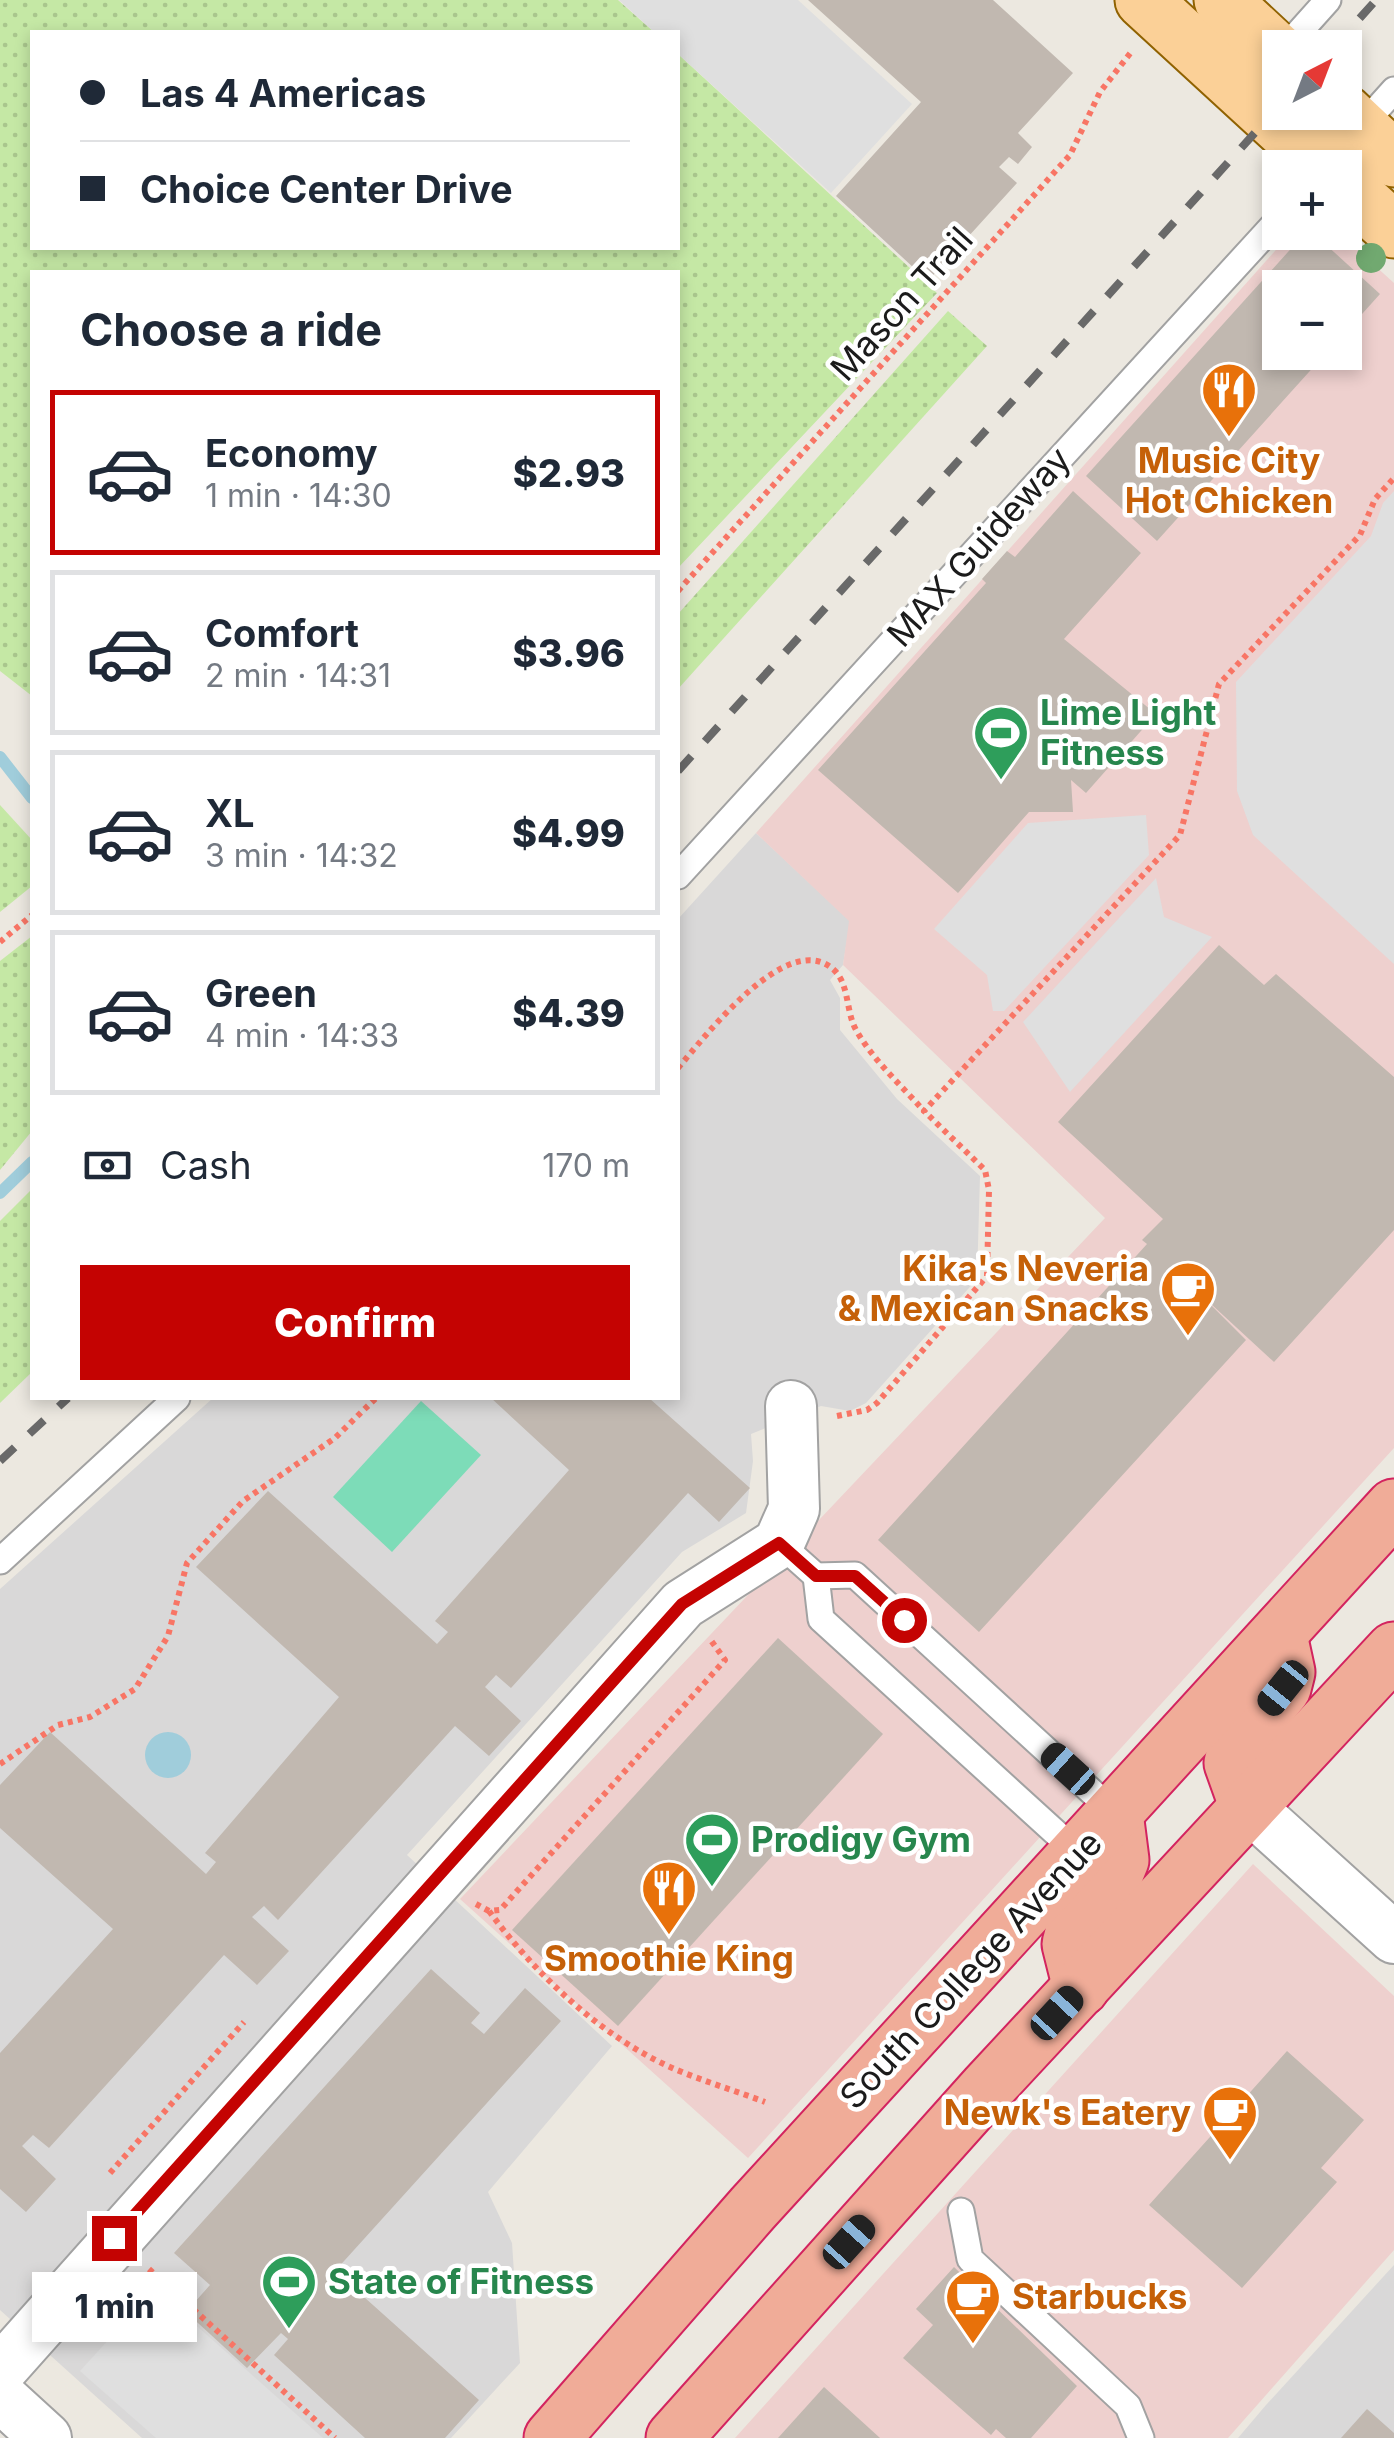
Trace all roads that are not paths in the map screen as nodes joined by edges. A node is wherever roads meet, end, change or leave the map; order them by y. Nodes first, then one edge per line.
1 (1222, 0) edge
2 (1328, 0) edge
3 (1144, 19) edge
4 (1301, 30) edge
5 (1262, 37) edge
6 (1352, 142) edge
7 (1362, 201) edge
8 (1394, 230) edge
9 (1262, 238) edge
10 (680, 874) edge
11 (175, 1400) edge
12 (806, 1412) road end
13 (1394, 1507) edge
14 (779, 1543) junction
15 (0, 1561) edge
16 (816, 1576) junction
17 (1279, 1635) junction
18 (1394, 1650) edge
19 (1247, 1805) junction
20 (1115, 1813) junction
21 (1078, 1854) junction
22 (1394, 1938) edge
23 (1081, 1988) junction
24 (961, 2212) dead end
25 (0, 2370) edge
26 (0, 2396) edge
27 (46, 2438) edge
28 (552, 2438) edge
29 (674, 2438) edge
30 (1141, 2438) edge

1 - 5 main road
2 - 4 lane
3 - 6 main road
7 - 8 main road
9 - 10 lane, MAX Guideway
11 - 15 lane
12 - 14 street
13 - 17 highway, South College Avenue
14 - 16 lane
14 - 25 street
16 - 20 lane
16 - 21 lane
17 - 19 highway
17 - 20 highway, South College Avenue
18 - 19 highway
19 - 22 street
19 - 23 highway
20 - 21 highway, South College Avenue
20 - 23 highway
21 - 28 highway, South College Avenue
23 - 29 highway
24 - 30 lane
26 - 27 street

